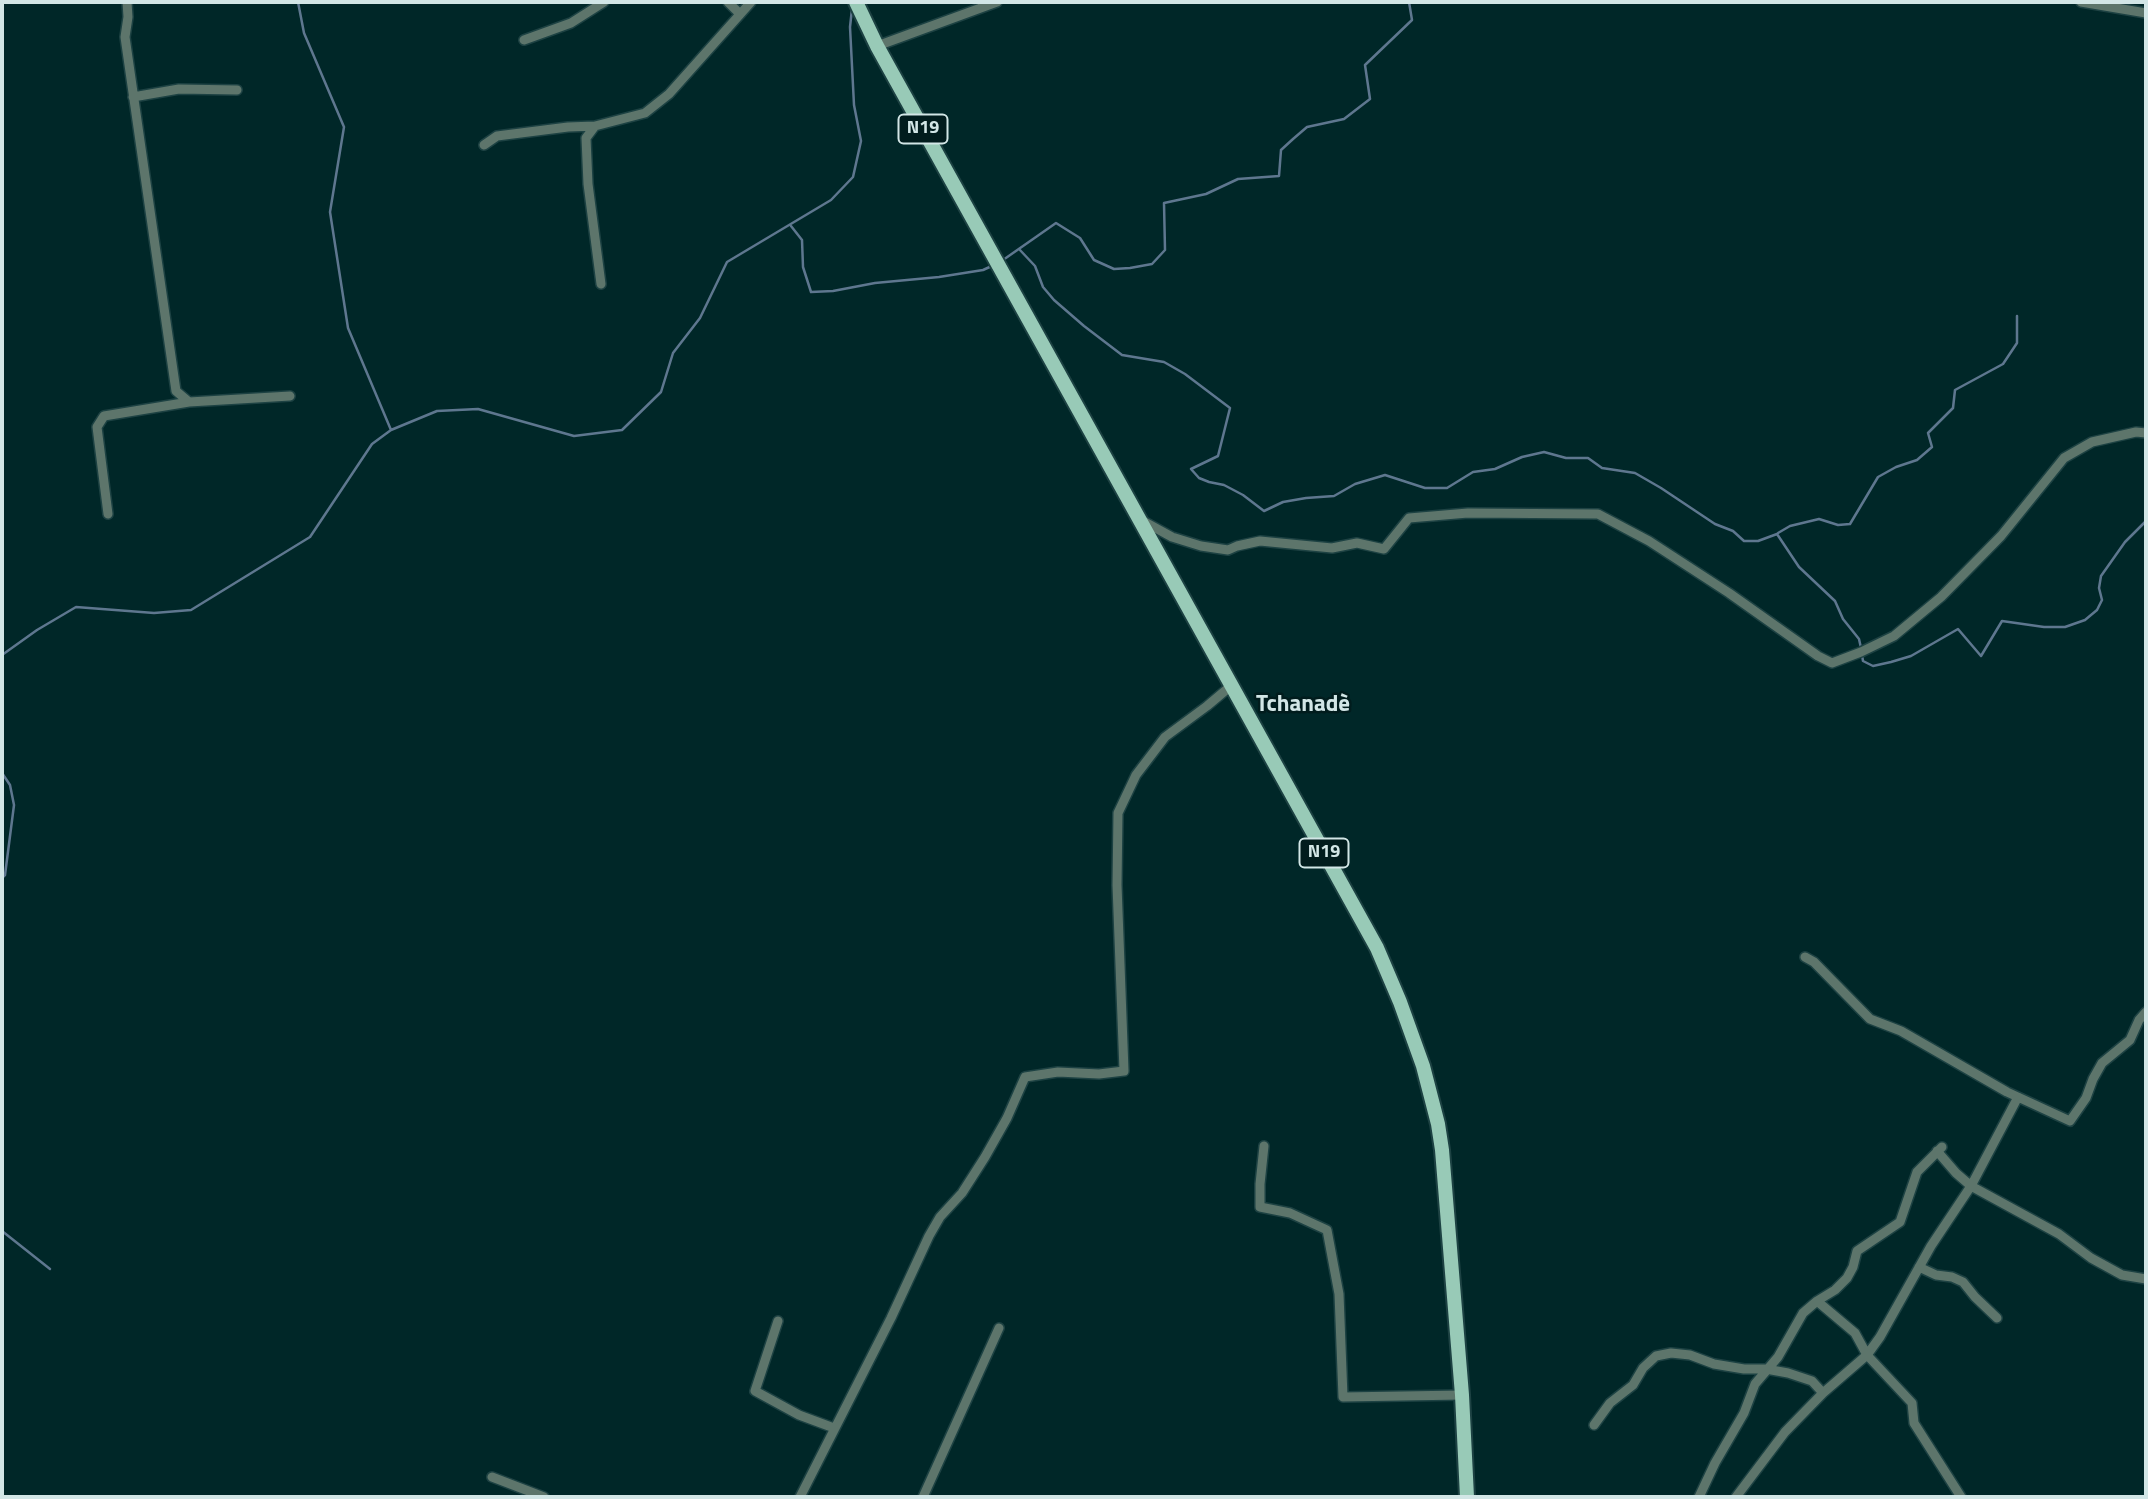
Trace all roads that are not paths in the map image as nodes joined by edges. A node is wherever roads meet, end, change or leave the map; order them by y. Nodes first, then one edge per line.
1 (127, 2) edge
2 (604, 2) edge
3 (727, 2) edge
4 (751, 2) edge
5 (856, 2) edge
6 (997, 2) edge
7 (2081, 2) edge
8 (2146, 13) edge
9 (740, 14) junction
10 (524, 40) dead end
11 (877, 46) junction
12 (237, 90) dead end
13 (133, 97) junction
14 (595, 126) junction
15 (484, 145) dead end
16 (601, 284) dead end
17 (290, 396) dead end
18 (189, 402) junction
19 (2146, 433) edge
20 (108, 514) dead end
21 (1140, 519) junction
22 (1232, 685) junction
23 (1805, 957) dead end
24 (2146, 1012) edge
25 (2018, 1097) junction
26 (1264, 1146) dead end
27 (1971, 1186) junction
28 (1919, 1267) junction
29 (2146, 1279) edge
30 (1817, 1301) junction
31 (1997, 1318) dead end
32 (778, 1321) dead end
33 (999, 1328) dead end
34 (1867, 1355) junction
35 (1766, 1369) junction
36 (1823, 1394) junction
37 (1462, 1395) junction
38 (1594, 1425) dead end
39 (834, 1428) junction
40 (492, 1477) dead end
41 (544, 1497) edge
42 (800, 1497) edge
43 (923, 1497) edge
44 (1467, 1497) edge
45 (1699, 1497) edge
46 (1736, 1497) edge
47 (1961, 1497) edge

1 - 13 street
2 - 10 street
3 - 9 street
4 - 9 street
5 - 11 main road, N19
6 - 11 street
7 - 8 street
9 - 14 street
11 - 21 main road, N19
12 - 13 street
13 - 18 street
14 - 15 street
14 - 16 street
17 - 18 street
18 - 20 street
19 - 21 street
21 - 22 main road, N19
22 - 37 main road, N19
22 - 39 street
23 - 25 street
24 - 25 street
25 - 27 street
26 - 37 street
27 - 28 street
27 - 29 street
27 - 30 street
28 - 31 street
28 - 34 street
30 - 34 street
30 - 35 street
32 - 39 street
33 - 43 street
34 - 36 street
34 - 47 street
35 - 36 street
35 - 38 street
35 - 45 street
36 - 46 street
37 - 44 main road, N19
39 - 42 street
40 - 41 street

